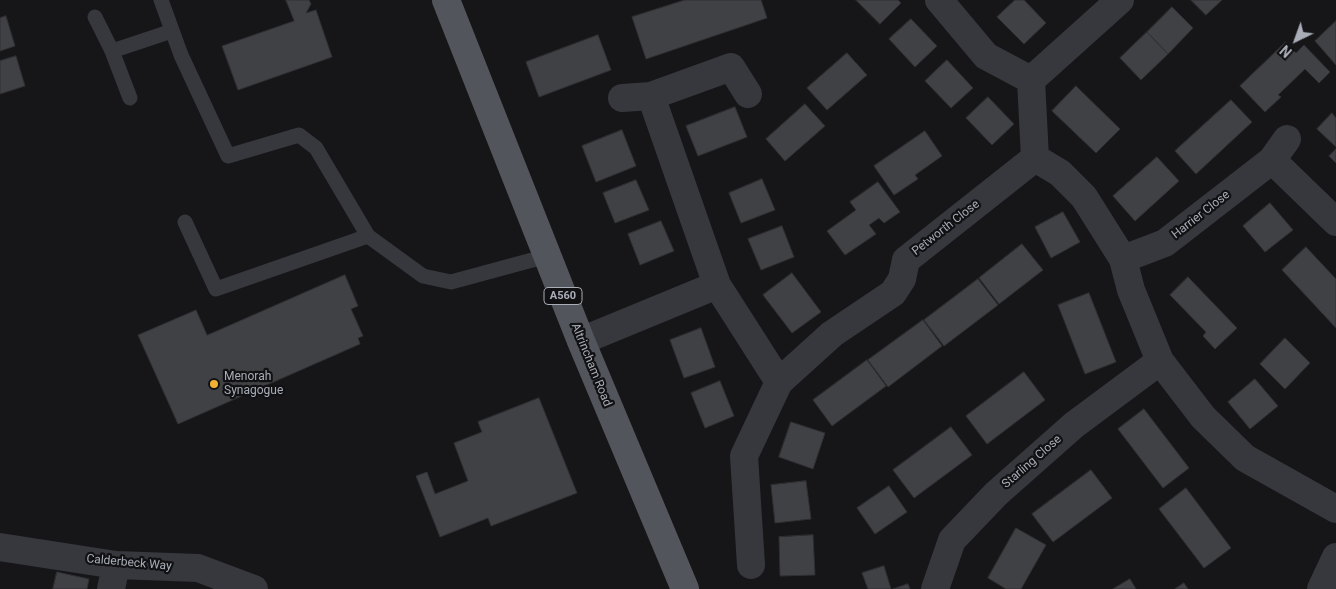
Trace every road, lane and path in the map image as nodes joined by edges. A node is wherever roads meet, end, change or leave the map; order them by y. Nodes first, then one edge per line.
1 (161, 0) edge
2 (446, 0) edge
3 (939, 0) edge
4 (1120, 0) edge
5 (95, 17) dead end
6 (172, 31) junction
7 (112, 51) junction
8 (1030, 80) junction
9 (748, 94) dead end
10 (651, 96) junction
11 (130, 98) dead end
12 (622, 98) dead end
13 (1035, 158) junction
14 (185, 222) dead end
15 (1336, 222) edge
16 (368, 236) junction
17 (547, 256) junction
18 (1123, 259) junction
19 (717, 285) junction
20 (581, 341) junction
21 (1160, 361) junction
22 (779, 382) junction
23 (1336, 509) edge
24 (0, 547) edge
25 (1336, 557) edge
26 (751, 564) dead end
27 (114, 577) edge
28 (254, 589) edge
29 (685, 589) edge
30 (935, 589) edge
31 (1321, 589) edge

1 - 6 lane
2 - 17 main road, Altrincham Road / A560
3 - 8 street
4 - 8 street
5 - 7 lane
6 - 7 lane
6 - 16 lane
7 - 11 lane
8 - 13 street
9 - 10 street
10 - 12 street
10 - 19 street
13 - 18 street
13 - 22 street, Petworth Close
14 - 16 lane
15 - 18 street, Harrier Close
16 - 17 lane
17 - 20 main road, Altrincham Road / A560
18 - 21 street
19 - 20 street
19 - 22 street
20 - 29 main road, Altrincham Road / A560
21 - 23 street
21 - 30 street, Starling Close
22 - 26 street, Petworth Close
24 - 27 street, Calderbeck Way
25 - 31 street
27 - 28 street, Calderbeck Way

